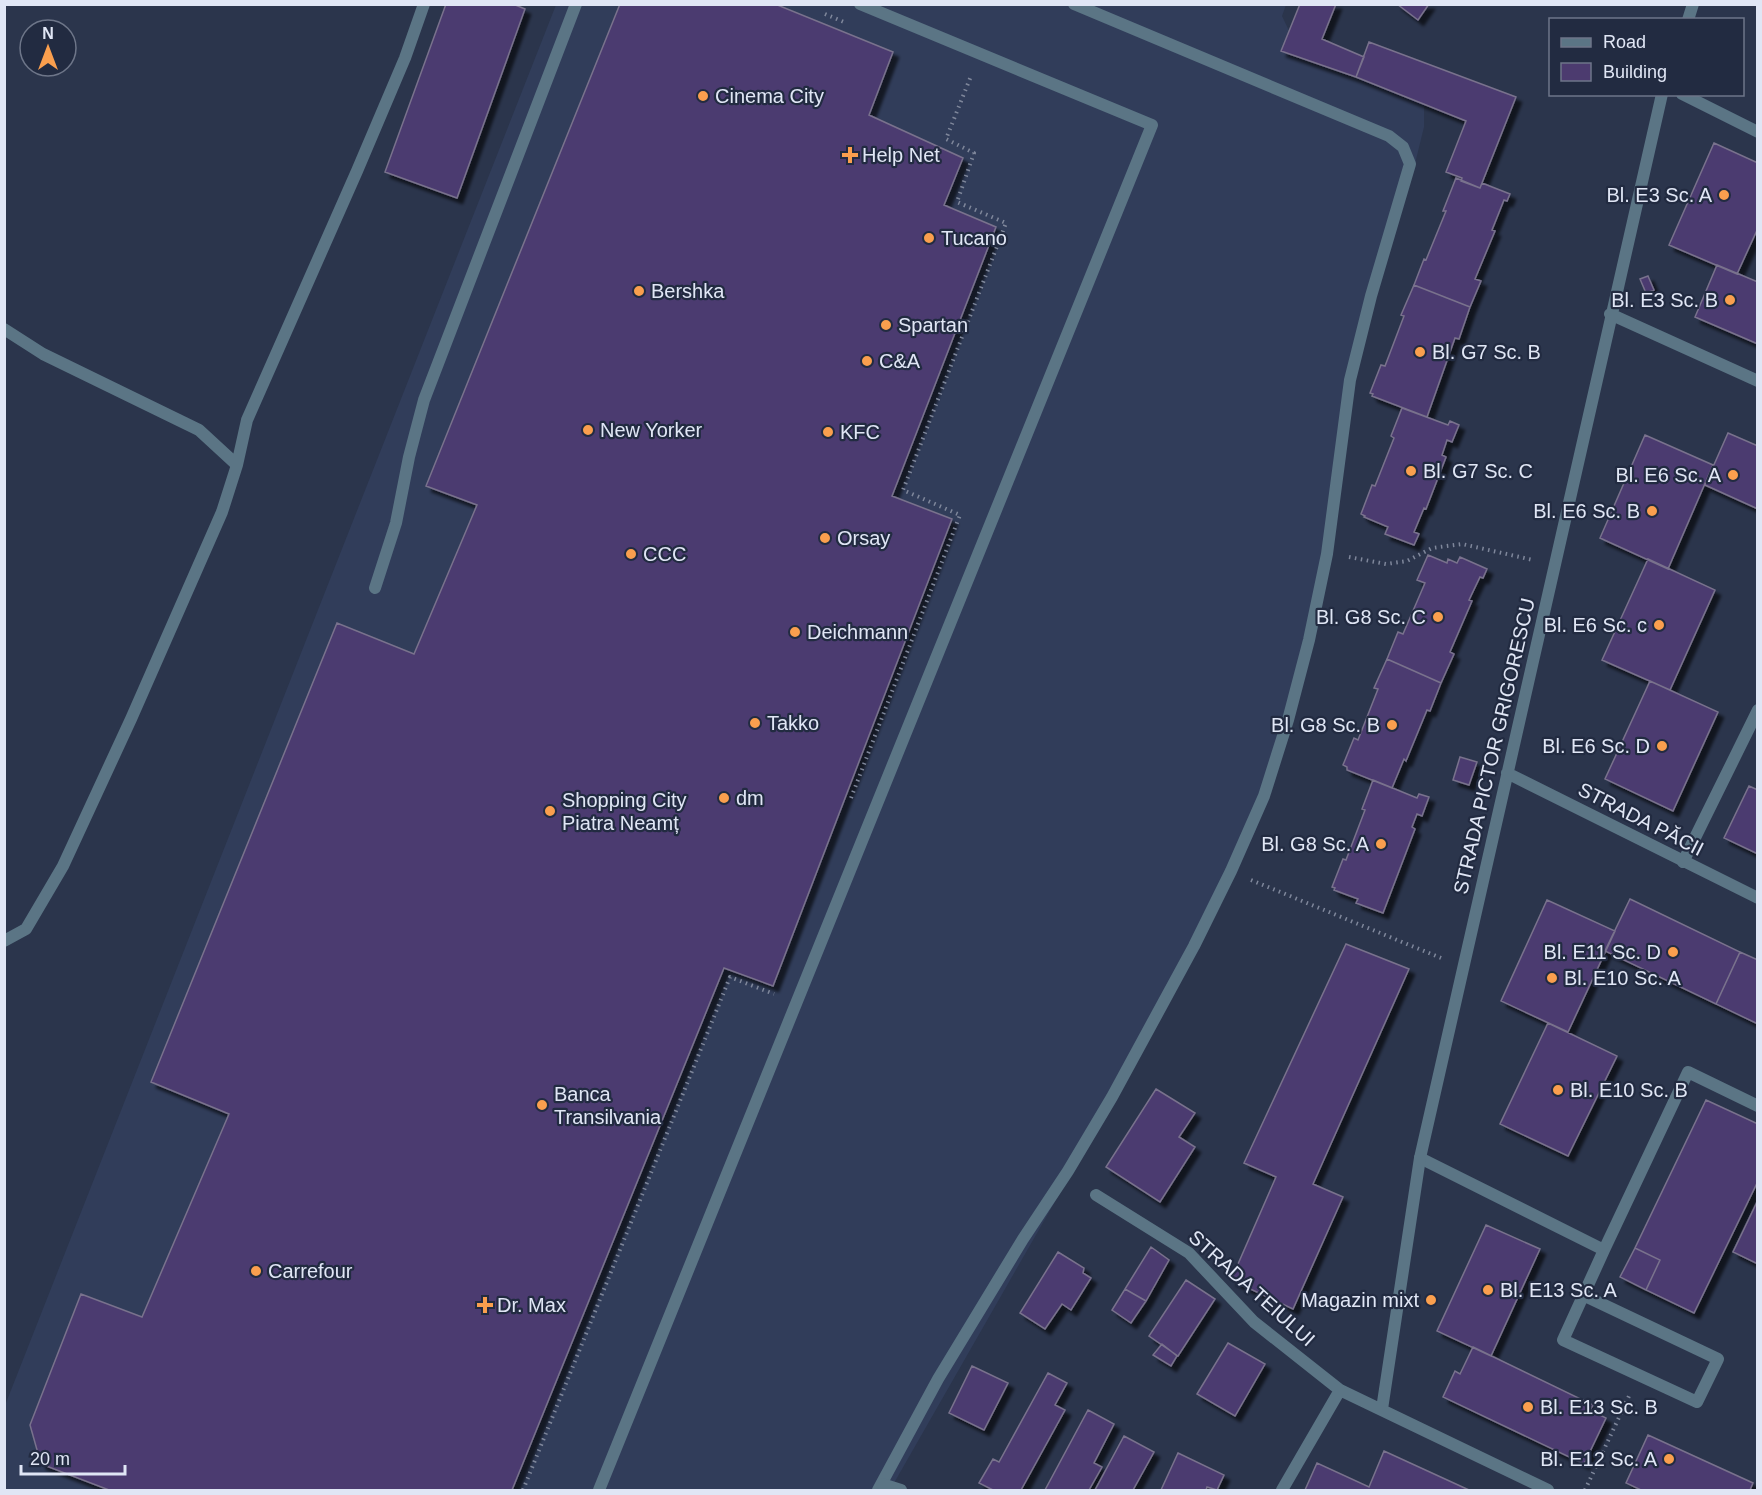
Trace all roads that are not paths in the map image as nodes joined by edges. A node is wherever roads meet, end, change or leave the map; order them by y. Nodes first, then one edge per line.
1 (424, 4) edge
2 (576, 4) edge
3 (860, 4) edge
4 (895, 4) edge
5 (1074, 4) edge
6 (890, 17) junction
7 (1662, 96) edge
8 (1686, 96) edge
9 (1758, 132) edge
10 (1610, 314) junction
11 (4, 329) edge
12 (1758, 381) edge
13 (237, 465) junction
14 (375, 588) dead end
15 (1758, 710) edge
16 (1508, 773) junction
17 (1683, 862) junction
18 (1758, 898) edge
19 (4, 941) edge
20 (1758, 1106) edge
21 (1420, 1158) junction
22 (1096, 1195) dead end
23 (1604, 1250) junction
24 (1583, 1295) junction
25 (1340, 1390) junction
26 (1382, 1409) junction
27 (880, 1487) edge
28 (599, 1491) edge
29 (900, 1491) edge
30 (1282, 1491) edge
31 (1548, 1491) edge

1 - 13 street
2 - 14 street
3 - 6 street
4 - 6 street
5 - 27 street
6 - 28 street
7 - 10 street, STRADA PICTOR GRIGORESCU
8 - 9 street
10 - 12 street
10 - 16 street, STRADA PICTOR GRIGORESCU
11 - 13 street
13 - 19 street
15 - 17 street
16 - 17 street, STRADA PĂCII
16 - 21 street, STRADA PICTOR GRIGORESCU
17 - 18 street, STRADA PĂCII
20 - 23 street
21 - 23 street
21 - 26 street, STRADA PICTOR GRIGORESCU
22 - 25 street, STRADA TEIULUI
23 - 24 street
24 - 24 street
25 - 26 street, STRADA TEIULUI
25 - 30 street
26 - 31 street, STRADA TEIULUI
27 - 29 street

